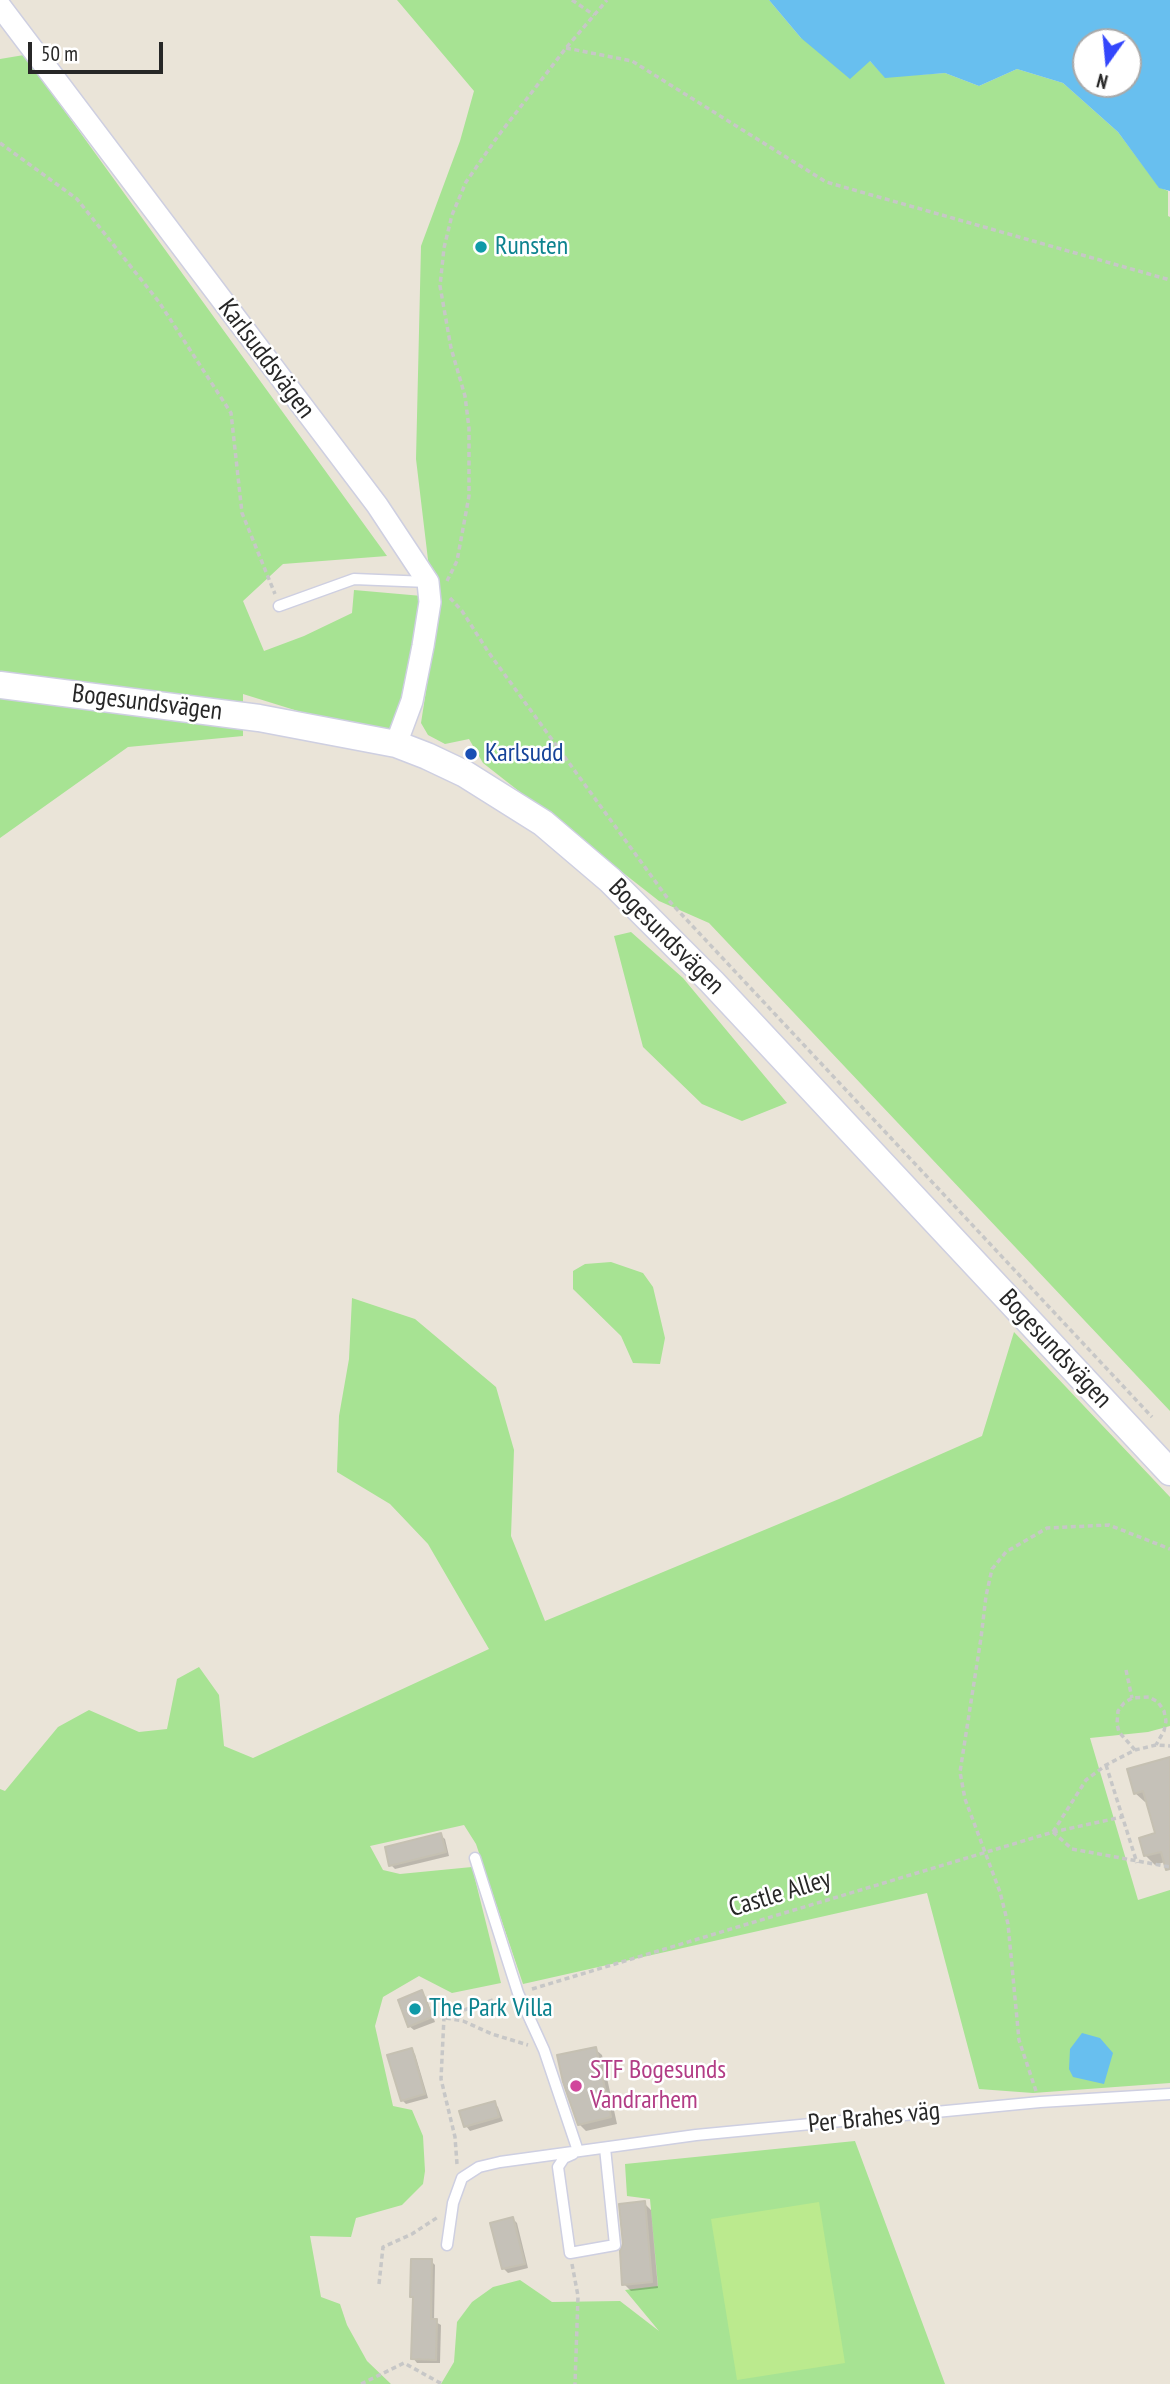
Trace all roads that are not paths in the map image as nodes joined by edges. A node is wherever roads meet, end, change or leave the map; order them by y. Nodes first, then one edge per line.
1 (0, 6) edge
2 (434, 585) junction
3 (279, 606) road end
4 (0, 685) edge
5 (396, 744) junction
6 (1170, 1472) edge
7 (475, 1858) dead end
8 (1170, 2094) edge
9 (605, 2148) junction
10 (578, 2151) junction
11 (447, 2245) dead end

1 - 2 street, Karlsuddsvägen
2 - 3 lane
2 - 5 street
4 - 5 street, Bogesundsvägen
5 - 6 street, Bogesundsvägen
7 - 10 lane
8 - 9 lane, Per Brahes väg
9 - 10 lane, Per Brahes väg
9 - 10 lane
10 - 11 lane, Per Brahes väg

